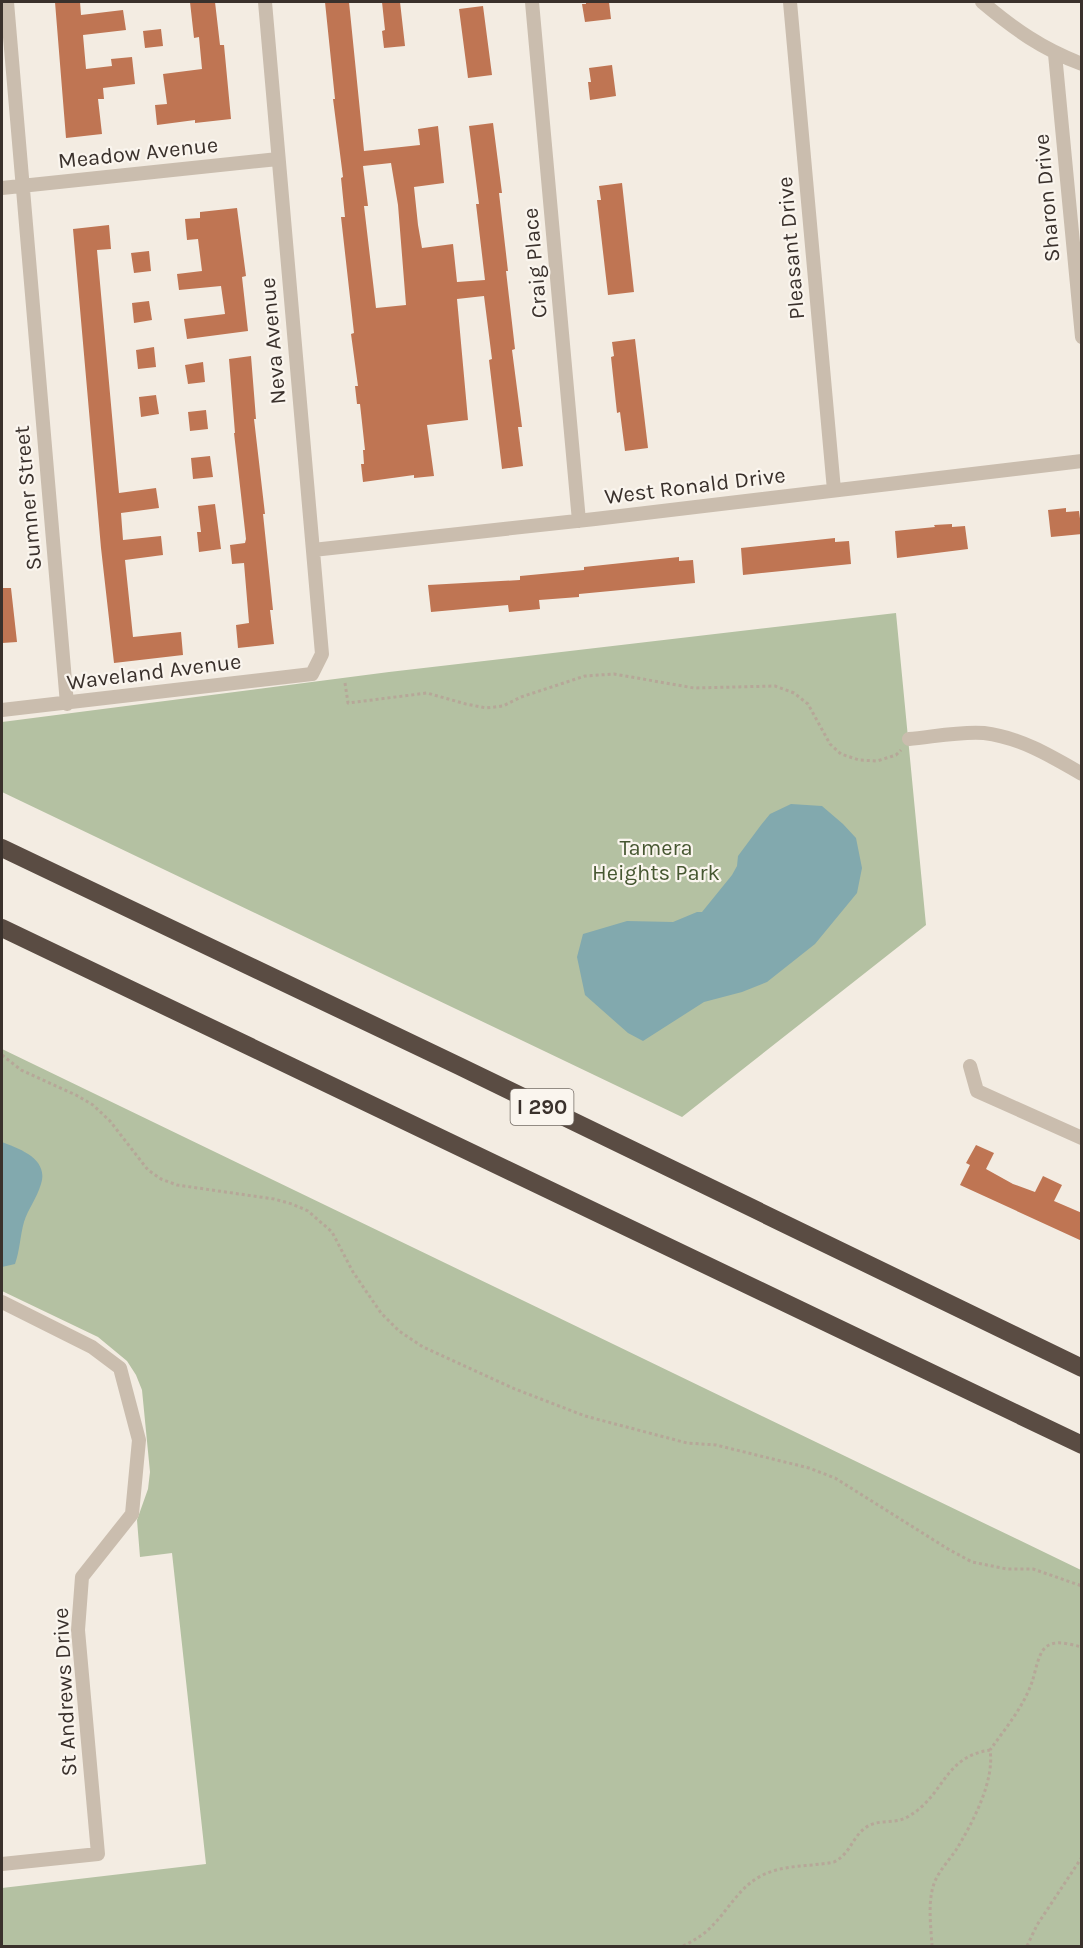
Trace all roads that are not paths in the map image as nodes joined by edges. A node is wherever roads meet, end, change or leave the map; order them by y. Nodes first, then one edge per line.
1 (7, 2) edge
2 (265, 2) edge
3 (532, 2) edge
4 (790, 2) edge
5 (982, 2) edge
6 (1055, 54) junction
7 (1082, 64) edge
8 (278, 159) junction
9 (22, 186) junction
10 (2, 188) edge
11 (1082, 337) edge
12 (1082, 461) edge
13 (834, 490) junction
14 (579, 521) junction
15 (313, 550) junction
16 (312, 674) joint
17 (67, 704) junction
18 (2, 710) edge
19 (909, 739) road end
20 (1082, 774) edge
21 (2, 848) edge
22 (2, 928) edge
23 (970, 1066) dead end
24 (1082, 1138) edge
25 (2, 1302) edge
26 (1082, 1368) edge
27 (1082, 1445) edge
28 (2, 1864) edge

1 - 9 street, Sumner Street
2 - 8 street, Neva Avenue
3 - 14 street, Craig Place
4 - 13 street, Pleasant Drive
5 - 6 street
6 - 7 street
6 - 11 street, Sharon Drive
8 - 9 street, Meadow Avenue
8 - 15 street, Neva Avenue
9 - 10 street, Meadow Avenue
9 - 17 street, Sumner Street
12 - 13 street, West Ronald Drive
13 - 14 street, West Ronald Drive
14 - 15 street, West Ronald Drive
15 - 16 street, Neva Avenue
16 - 17 street, Waveland Avenue
17 - 18 street, Waveland Avenue
19 - 20 street
21 - 26 highway, I 290
22 - 27 highway
23 - 24 street
25 - 28 street, St Andrews Drive

